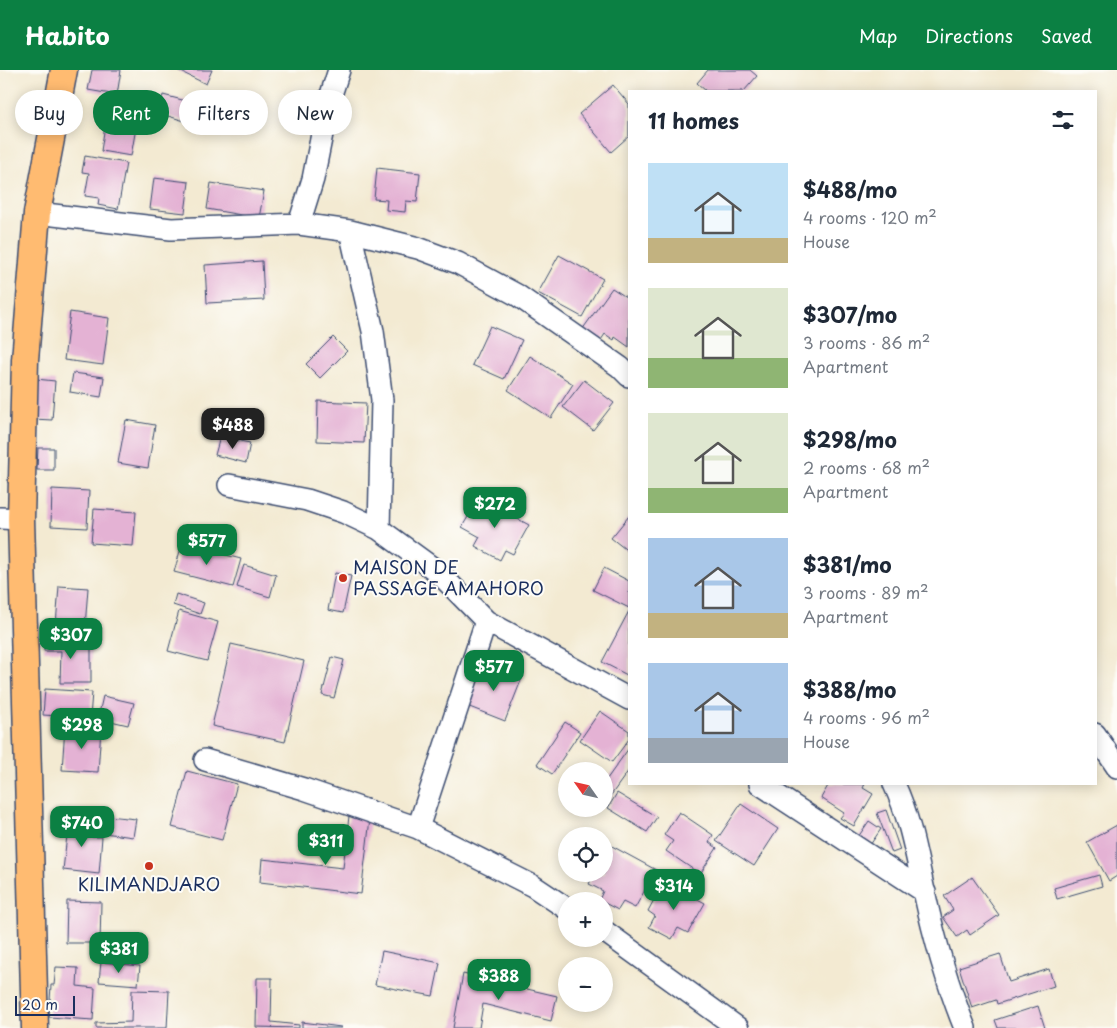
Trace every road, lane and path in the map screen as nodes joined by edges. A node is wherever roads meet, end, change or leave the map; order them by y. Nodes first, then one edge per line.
1 (64, 70) edge
2 (339, 70) edge
3 (38, 213) junction
4 (299, 224) junction
5 (350, 231) junction
6 (628, 375) edge
7 (229, 485) dead end
8 (11, 518) edge
9 (379, 528) junction
10 (486, 622) junction
11 (628, 698) edge
12 (1097, 737) edge
13 (205, 760) dead end
14 (1117, 767) edge
15 (762, 785) edge
16 (894, 785) edge
17 (418, 828) junction
18 (925, 892) junction
19 (558, 903) edge
20 (613, 938) edge
21 (35, 1028) edge
22 (738, 1028) edge
23 (965, 1028) edge

1 - 3 main road
2 - 4 street
3 - 4 street
3 - 8 main road
4 - 5 street
5 - 6 street
5 - 9 street
7 - 9 street
8 - 21 main road
9 - 10 street
10 - 11 street
10 - 17 street
12 - 14 street
13 - 17 street
15 - 18 street
16 - 18 street
17 - 19 street
18 - 23 street
20 - 22 street

